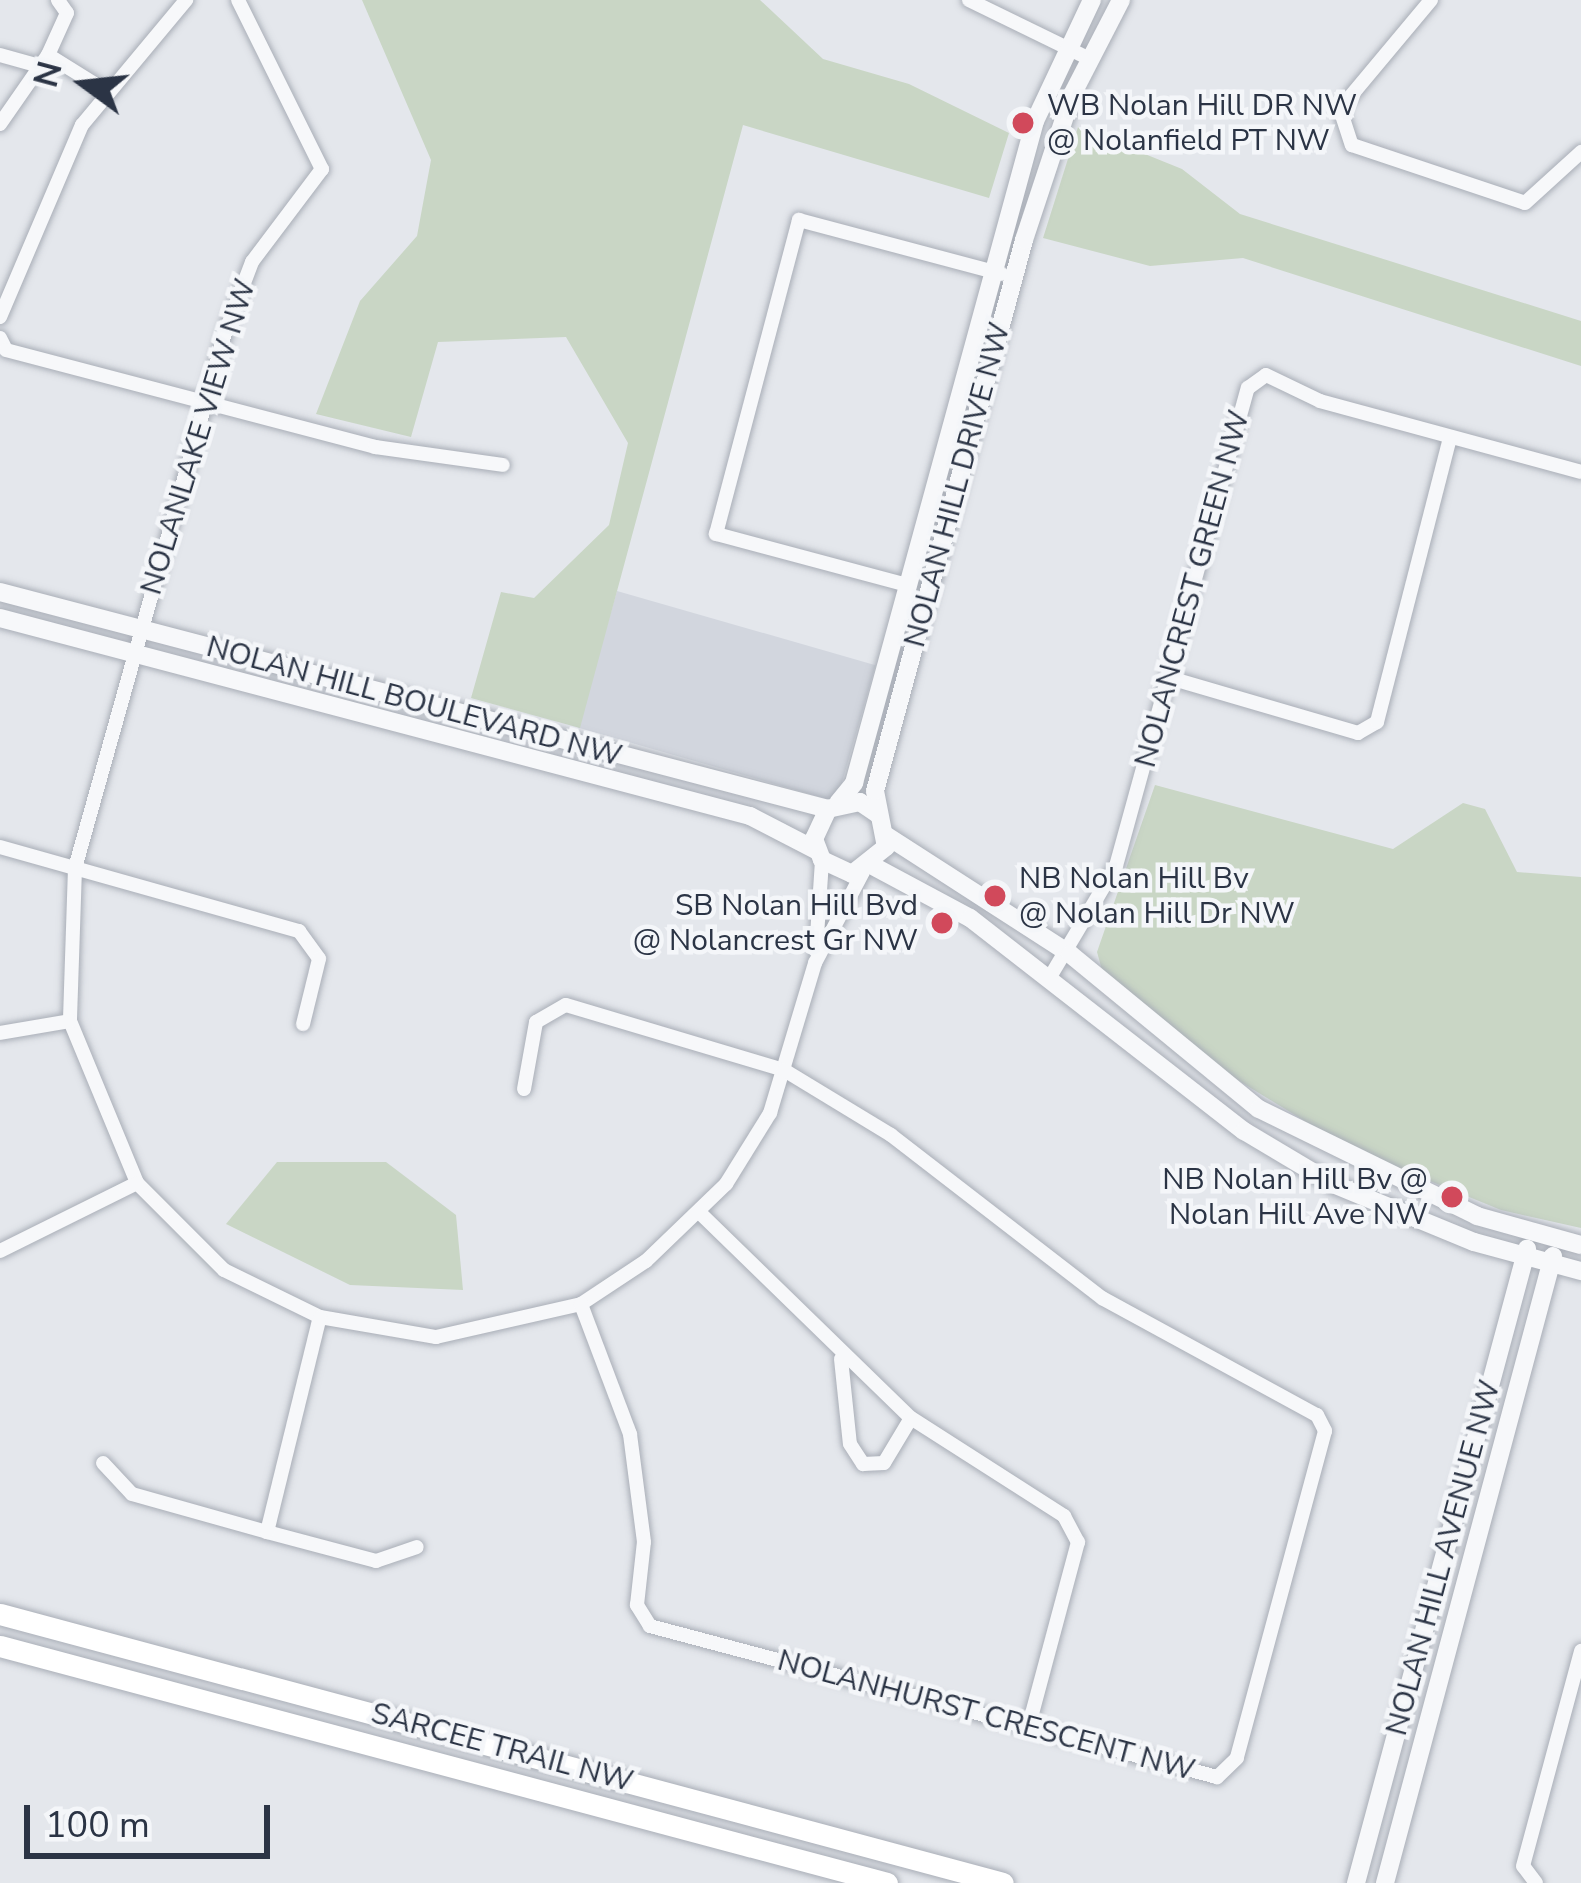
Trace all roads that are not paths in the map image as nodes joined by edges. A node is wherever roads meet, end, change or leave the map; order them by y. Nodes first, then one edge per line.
1 (58, 0) edge
2 (186, 0) edge
3 (238, 0) edge
4 (969, 0) edge
5 (1092, 0) edge
6 (1121, 0) edge
7 (1431, 0) edge
8 (1065, 49) junction
9 (0, 55) edge
10 (1088, 58) junction
11 (44, 60) junction
12 (106, 92) junction
13 (0, 124) edge
14 (1581, 152) edge
15 (993, 272) junction
16 (1014, 277) junction
17 (0, 317) edge
18 (2, 345) edge
19 (205, 401) junction
20 (1450, 437) junction
21 (503, 465) dead end
22 (1581, 472) edge
23 (907, 585) junction
24 (0, 592) edge
25 (0, 618) edge
26 (142, 629) junction
27 (135, 653) junction
28 (1170, 678) junction
29 (879, 687) junction
30 (901, 693) junction
31 (833, 806) junction
32 (879, 814) junction
33 (887, 836) junction
34 (0, 847) edge
35 (819, 855) junction
36 (75, 868) junction
37 (868, 869) junction
38 (1070, 954) junction
39 (815, 962) junction
40 (1051, 977) junction
41 (70, 1021) junction
42 (303, 1024) dead end
43 (0, 1033) edge
44 (784, 1070) junction
45 (524, 1089) dead end
46 (137, 1183) junction
47 (700, 1214) junction
48 (1531, 1233) junction
49 (1557, 1241) junction
50 (1581, 1245) edge
51 (0, 1251) edge
52 (1525, 1257) junction
53 (1551, 1263) junction
54 (1581, 1270) edge
55 (581, 1304) junction
56 (320, 1317) junction
57 (841, 1360) junction
58 (911, 1418) junction
59 (103, 1463) dead end
60 (267, 1532) junction
61 (417, 1547) dead end
62 (0, 1614) edge
63 (0, 1646) edge
64 (1581, 1652) edge
65 (1029, 1726) junction
66 (887, 1883) edge
67 (1003, 1883) edge
68 (1356, 1883) edge
69 (1385, 1883) edge
70 (1536, 1883) edge

1 - 11 street
2 - 12 street
3 - 19 street, NOLANLAKE VIEW NW
4 - 8 street
5 - 8 street, NOLAN HILL DRIVE NW
6 - 10 street, NOLAN HILL DRIVE NW
7 - 14 street
8 - 10 street
8 - 15 street, NOLAN HILL DRIVE NW
9 - 11 street
10 - 16 street, NOLAN HILL DRIVE NW
11 - 12 street
11 - 13 street
12 - 17 street
15 - 16 street, NOLAN HILL DRIVE NW
15 - 23 street, NOLAN HILL DRIVE NW
15 - 23 street, NOLAN HILL DRIVE NW
16 - 30 street, NOLAN HILL DRIVE NW
18 - 19 street
19 - 21 street
19 - 26 street, NOLANLAKE VIEW NW
20 - 22 street, NOLANCREST GREEN NW
20 - 28 street
20 - 28 street, NOLANCREST GREEN NW
23 - 29 street, NOLAN HILL DRIVE NW
24 - 26 street, NOLAN HILL BOULEVARD NW
25 - 27 street, NOLAN HILL BOULEVARD NW
26 - 27 street, NOLANLAKE VIEW NW
26 - 31 street, NOLAN HILL BOULEVARD NW
27 - 35 street, NOLAN HILL BOULEVARD NW
27 - 36 street, NOLANLAKE VIEW NW
28 - 38 street, NOLANCREST GREEN NW
29 - 30 street
29 - 31 street, NOLAN HILL DRIVE NW
30 - 32 street, NOLAN HILL DRIVE NW
31 - 32 street, NOLAN HILL BOULEVARD NW
31 - 35 street, NOLAN HILL DRIVE NW
32 - 33 street
33 - 37 street
33 - 38 street
34 - 36 street
35 - 37 street, NOLAN HILL BOULEVARD NW
35 - 39 street
36 - 41 street, NOLANLAKE VIEW NW
36 - 42 street
37 - 39 street
37 - 40 street
38 - 40 street, NOLANCREST GREEN NW
38 - 48 street
39 - 44 street
40 - 52 street
41 - 43 street
41 - 46 street
44 - 45 street
44 - 47 street
44 - 65 street, NOLANHURST CRESCENT NW
46 - 51 street
46 - 56 street
47 - 55 street
47 - 57 street
48 - 49 street
48 - 52 street, NOLAN HILL AVENUE NW
49 - 50 street
49 - 53 street, NOLAN HILL AVENUE NW
52 - 53 street
52 - 68 street, NOLAN HILL AVENUE NW
53 - 54 street
53 - 69 street, NOLAN HILL AVENUE NW
55 - 56 street
55 - 65 street, NOLANHURST CRESCENT NW
56 - 60 street
57 - 58 street
57 - 58 street
58 - 65 street
59 - 60 street
60 - 61 street
62 - 67 main road, SARCEE TRAIL NW
63 - 66 main road, SARCEE TRAIL NW
64 - 70 street

